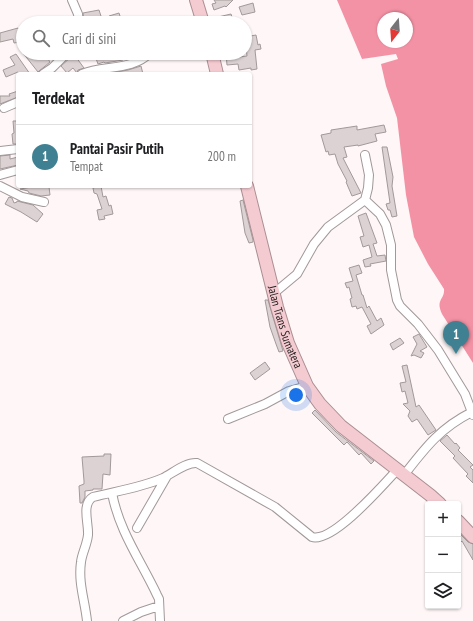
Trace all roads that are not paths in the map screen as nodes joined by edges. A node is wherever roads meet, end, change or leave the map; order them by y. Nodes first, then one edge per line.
1 (72, 0) edge
2 (196, 0) edge
3 (78, 16) edge
4 (201, 16) edge
5 (59, 60) edge
6 (142, 60) edge
7 (214, 60) edge
8 (109, 71) edge
9 (45, 72) edge
10 (88, 72) edge
11 (217, 72) edge
12 (16, 103) edge
13 (4, 108) dead end
14 (16, 149) edge
15 (0, 151) edge
16 (365, 155) dead end
17 (16, 170) edge
18 (0, 175) edge
19 (0, 186) edge
20 (247, 188) edge
21 (365, 200) junction
22 (44, 202) dead end
23 (273, 294) junction
24 (307, 386) junction
25 (472, 414) edge
26 (228, 419) dead end
27 (400, 473) junction
28 (167, 476) junction
29 (112, 493) junction
30 (436, 501) edge
31 (461, 524) edge
32 (137, 528) dead end
33 (473, 537) edge
34 (159, 606) junction
35 (87, 621) edge
36 (123, 621) edge
37 (160, 621) edge

1 - 3 street
2 - 4 highway
5 - 9 street
6 - 8 street
7 - 11 highway
8 - 10 street
12 - 13 street
14 - 15 street
16 - 21 street
17 - 18 street
19 - 22 street
20 - 23 highway, Jalan Trans Sumatera
21 - 23 street
21 - 25 street
23 - 24 highway, Jalan Trans Sumatera
24 - 26 street
24 - 27 highway, Jalan Trans Sumatera
25 - 27 street
27 - 28 street
27 - 30 highway, Jalan Trans Sumatera
28 - 29 street
28 - 32 street
29 - 34 street
29 - 35 street
31 - 33 highway
34 - 36 street
34 - 37 street

